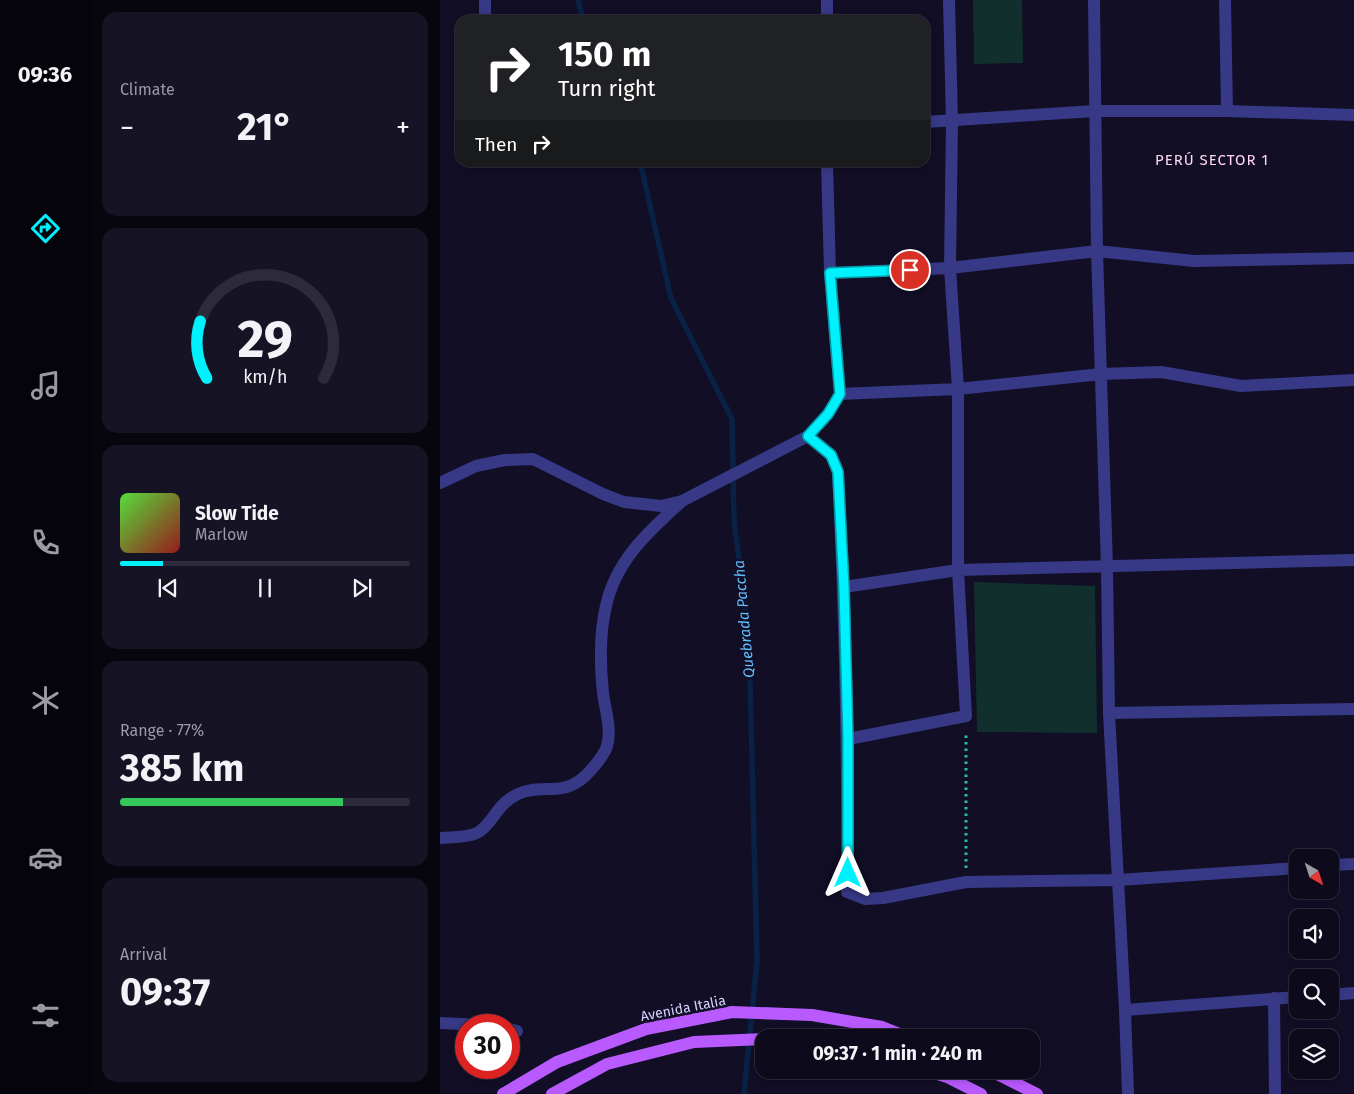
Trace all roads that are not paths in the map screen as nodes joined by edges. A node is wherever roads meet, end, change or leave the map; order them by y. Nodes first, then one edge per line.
1 (486, 0) edge
2 (827, 0) edge
3 (949, 0) edge
4 (1094, 0) edge
5 (1225, 0) edge
6 (485, 15) edge
7 (827, 15) edge
8 (1095, 111) junction
9 (1228, 111) junction
10 (1354, 115) edge
11 (952, 121) junction
12 (930, 122) edge
13 (827, 167) edge
14 (1097, 251) junction
15 (1354, 258) edge
16 (950, 268) junction
17 (830, 273) junction
18 (1101, 374) junction
19 (1354, 380) edge
20 (958, 389) junction
21 (840, 394) junction
22 (808, 436) junction
23 (440, 483) edge
24 (682, 501) junction
25 (1354, 560) edge
26 (1107, 567) junction
27 (958, 570) junction
28 (844, 588) junction
29 (1354, 709) edge
30 (1109, 713) junction
31 (848, 739) junction
32 (440, 838) edge
33 (1354, 864) edge
34 (1339, 865) edge
35 (1289, 869) edge
36 (1118, 880) junction
37 (1354, 994) edge
38 (1339, 995) edge
39 (1289, 997) edge
40 (1274, 998) junction
41 (1125, 1010) junction
42 (440, 1023) edge
43 (455, 1024) edge
44 (885, 1029) edge
45 (755, 1039) edge
46 (951, 1079) edge
47 (1006, 1079) edge
48 (504, 1094) edge
49 (552, 1094) edge
50 (982, 1094) edge
51 (1036, 1094) edge
52 (1128, 1094) edge
53 (1275, 1094) edge

1 - 6 street
2 - 7 street
3 - 11 street
4 - 8 street
5 - 9 street
8 - 9 street
8 - 11 street
8 - 14 street
9 - 10 street
11 - 12 street
11 - 16 street
13 - 17 street
14 - 15 street
14 - 16 street
14 - 18 street
16 - 17 street
16 - 20 street
17 - 21 street
18 - 19 street
18 - 20 street
18 - 26 street
20 - 21 street
20 - 27 street
21 - 22 street
22 - 24 street
22 - 28 street
23 - 24 street
24 - 32 street
25 - 26 street
26 - 27 street
26 - 30 street
27 - 28 street
27 - 31 street
28 - 31 street
29 - 30 street
30 - 36 street
31 - 36 street
33 - 34 street
35 - 36 street
36 - 41 street
37 - 38 street
39 - 40 street
40 - 41 street
40 - 53 street
41 - 52 street
42 - 43 street
44 - 48 main road, Avenida Italia
45 - 49 main road
46 - 50 main road
47 - 51 main road

